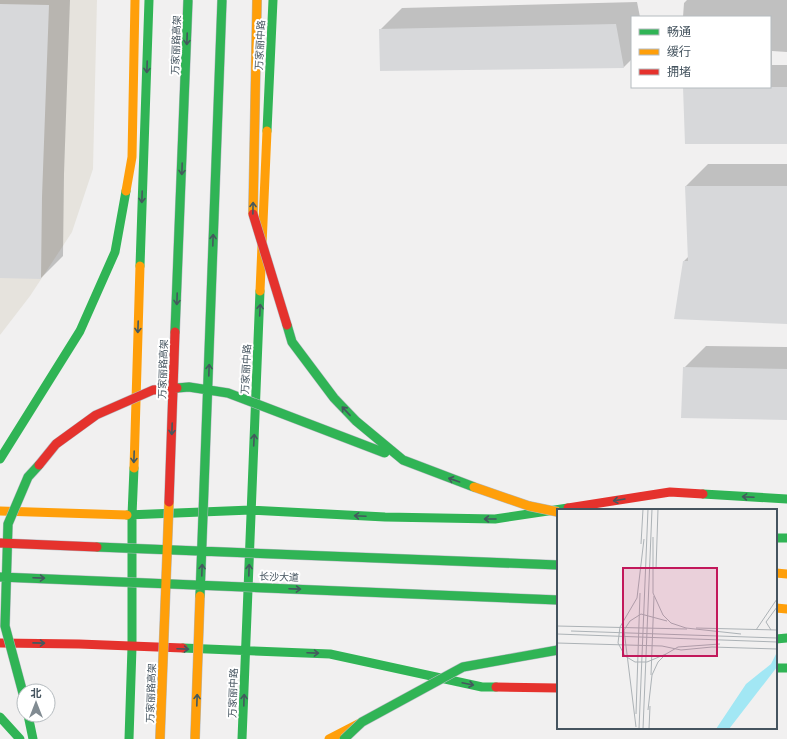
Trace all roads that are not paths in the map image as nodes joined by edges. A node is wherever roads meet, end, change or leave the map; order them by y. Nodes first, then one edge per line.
1 (135, 0) edge
2 (149, 0) edge
3 (188, 0) edge
4 (222, 0) edge
5 (258, 0) edge
6 (274, 0) edge
7 (0, 459) edge
8 (403, 460) junction
9 (787, 499) edge
10 (557, 509) edge
11 (560, 509) edge
12 (0, 510) edge
13 (251, 510) junction
14 (557, 512) edge
15 (132, 515) junction
16 (0, 543) edge
17 (557, 565) edge
18 (0, 577) edge
19 (557, 600) edge
20 (777, 608) edge
21 (787, 609) edge
22 (787, 638) edge
23 (777, 639) edge
24 (0, 642) edge
25 (132, 647) junction
26 (557, 650) edge
27 (246, 651) junction
28 (20, 683) edge
29 (557, 688) edge
30 (0, 717) edge
31 (362, 722) junction
32 (30, 723) edge
33 (20, 739) edge
34 (33, 739) edge
35 (129, 739) edge
36 (160, 739) edge
37 (195, 739) edge
38 (242, 739) edge
39 (329, 739) edge
40 (344, 739) edge

1 - 7 main road
2 -> 15 main road
3 -> 36 main road, 万家丽路高架, bridge
37 -> 4 main road, bridge
8 -> 5 main road, bridge
13 -> 6 main road, 万家丽中路
14 -> 8 main road, bridge
8 - 28 main road, bridge
9 -> 11 main road
10 -> 13 main road
12 - 15 main road
13 - 15 main road
27 -> 13 main road, 万家丽中路
15 - 25 main road
16 - 17 main road, bridge
18 -> 19 main road, 长沙大道, bridge
20 - 21 main road
22 - 23 main road
24 -> 25 main road
25 -> 27 main road
25 - 35 main road
26 - 31 main road, bridge
27 -> 29 main road
38 -> 27 main road, 万家丽中路
30 - 33 main road
31 - 39 main road, bridge
31 - 40 main road, bridge
32 - 34 main road

